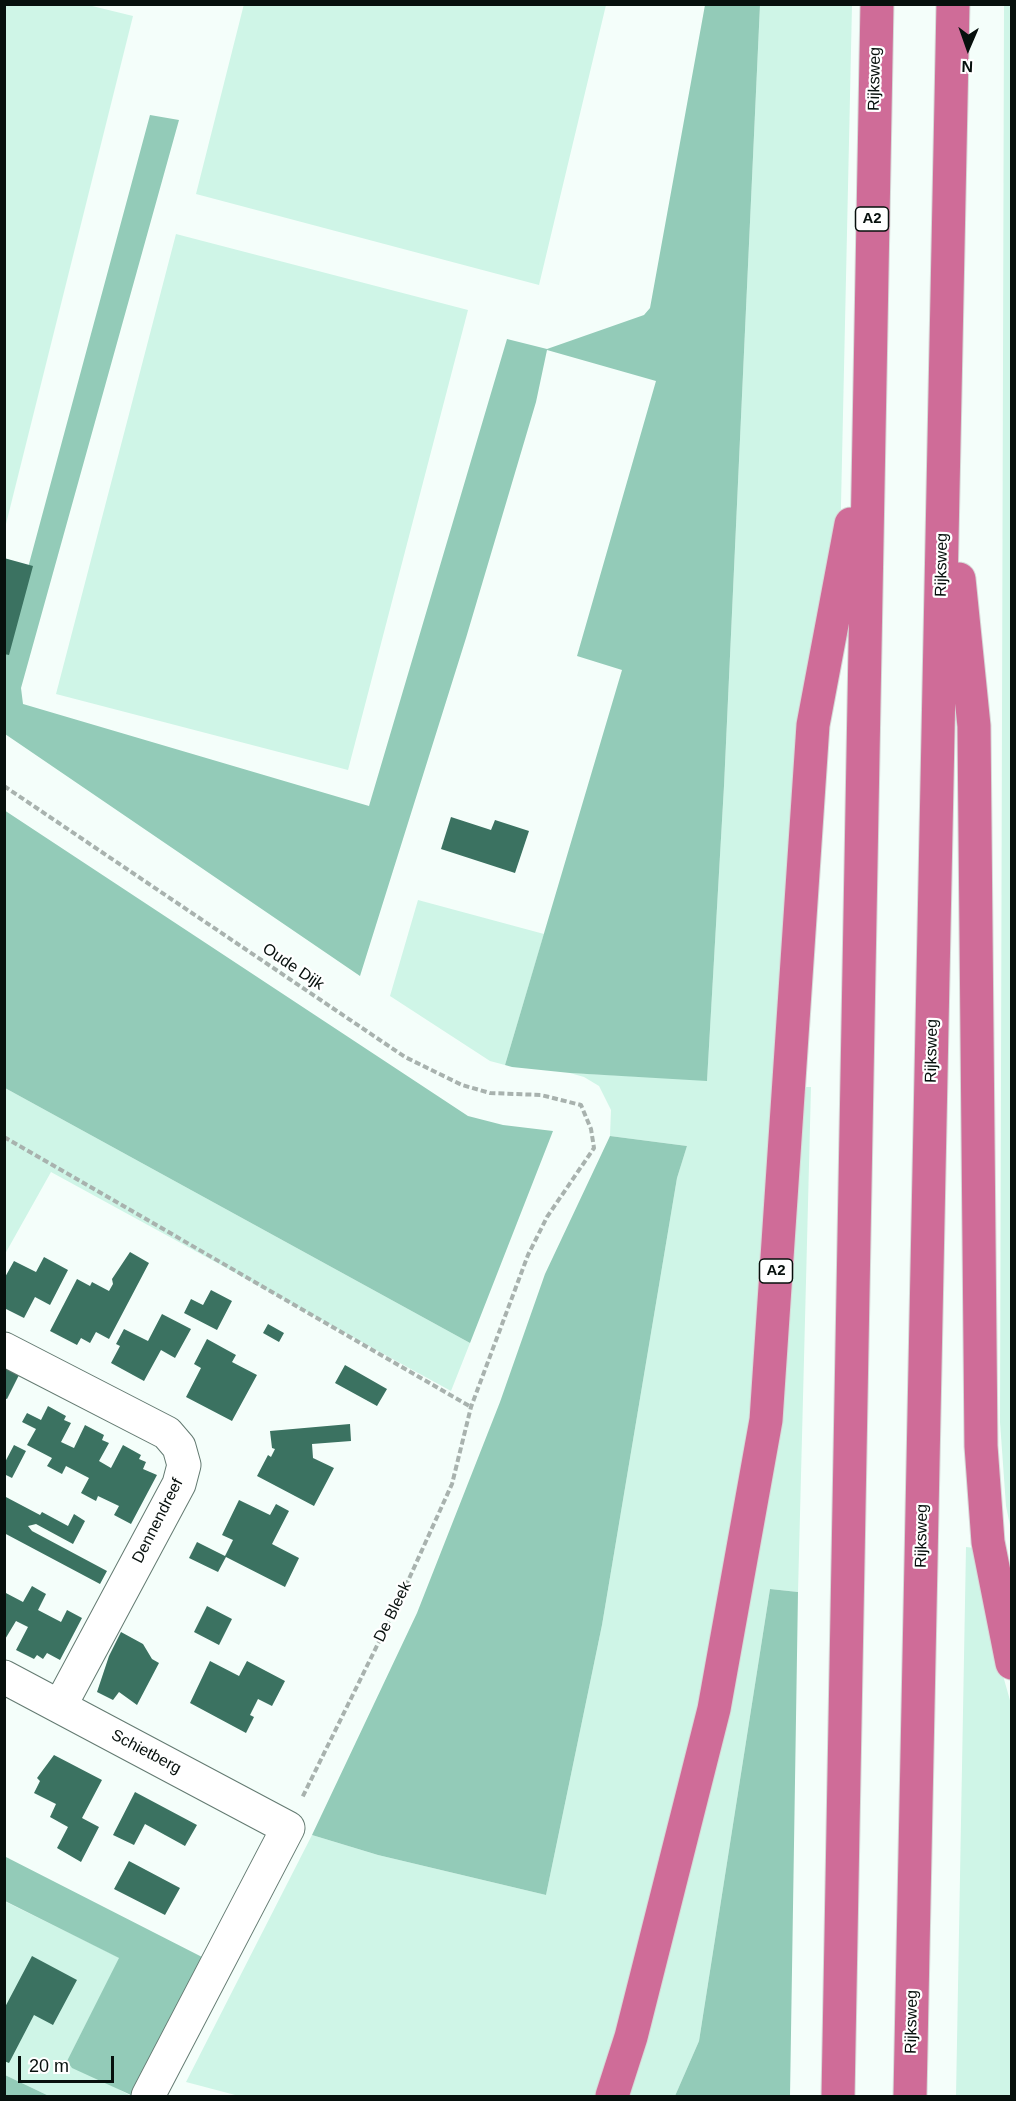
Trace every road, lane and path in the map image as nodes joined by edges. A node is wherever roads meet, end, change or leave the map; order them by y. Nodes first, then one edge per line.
1 (877, 4) edge
2 (953, 4) edge
3 (868, 434) junction
4 (945, 434) junction
5 (4, 786) edge
6 (587, 1115) joint
7 (4, 1137) edge
8 (4, 1349) edge
9 (471, 1407) junction
10 (1011, 1663) edge
11 (4, 1677) edge
12 (60, 1706) junction
13 (288, 1828) junction
14 (148, 2097) edge
15 (612, 2097) edge
16 (838, 2097) edge
17 (910, 2097) edge

1 - 3 highway, Rijksweg / A2
2 - 4 highway, Rijksweg
3 - 15 highway, A2
3 - 16 highway, Rijksweg / A2
4 - 10 highway
4 - 17 highway, Rijksweg
5 - 6 path, Oude Dijk
6 - 9 path, De Bleek
7 - 9 path
8 - 12 street, Dennendreef
9 - 13 path, De Bleek
11 - 12 street, Schietberg
12 - 13 street, Schietberg
13 - 14 street

